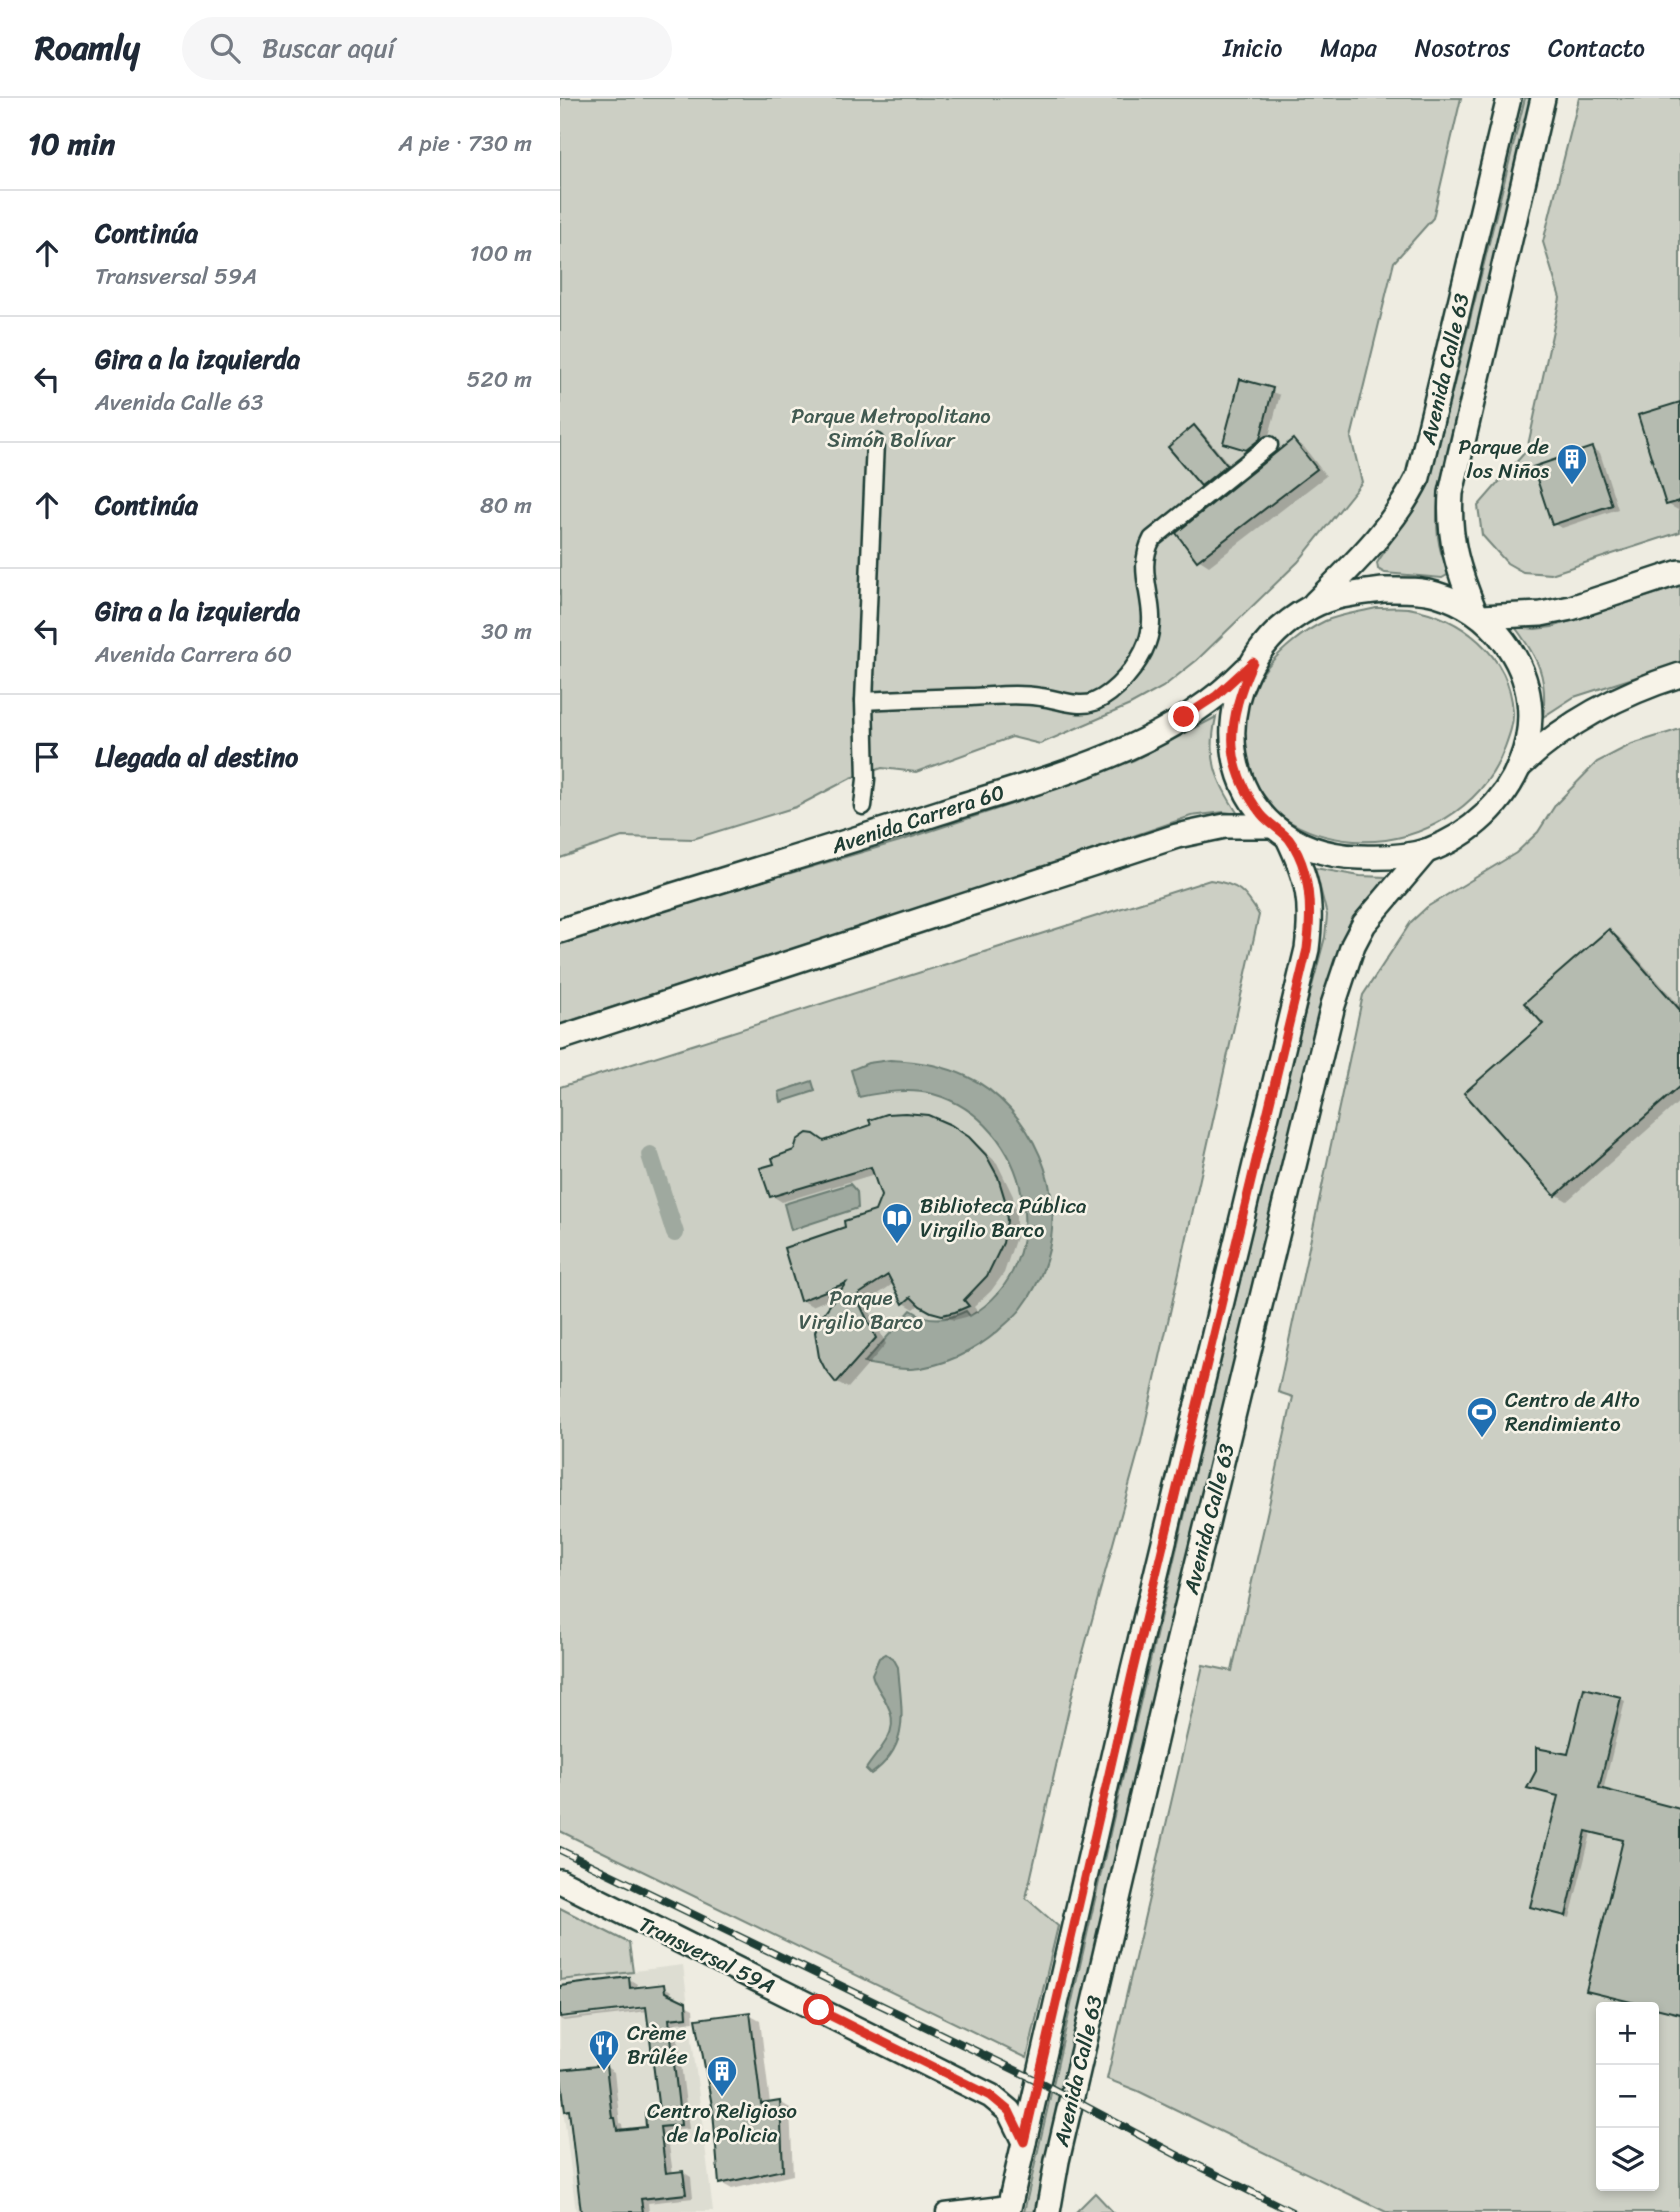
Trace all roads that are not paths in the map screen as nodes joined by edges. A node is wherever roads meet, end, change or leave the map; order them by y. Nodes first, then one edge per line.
1 (1509, 98) edge
2 (1543, 98) edge
3 (875, 442) dead end
4 (1269, 445) dead end
5 (1680, 572) edge
6 (1312, 606) junction
7 (1478, 615) junction
8 (1253, 662) junction
9 (1680, 675) edge
10 (864, 701) junction
11 (1520, 766) junction
12 (863, 806) dead end
13 (1280, 832) junction
14 (1426, 851) junction
15 (560, 931) edge
16 (560, 1038) edge
17 (560, 1881) edge
18 (1024, 2142) junction
19 (1009, 2208) edge
20 (945, 2212) edge
21 (1048, 2212) edge

1 - 6 main road, Avenida Calle 63
2 - 7 main road, Avenida Calle 63
3 - 10 street
4 - 10 street
5 - 7 main road
6 - 7 main road
6 - 8 main road
7 - 11 main road
8 - 13 main road, Avenida Calle 63
8 - 15 main road, Avenida Carrera 60
9 - 11 main road
10 - 12 street
11 - 14 main road
13 - 14 main road
13 - 16 main road
13 - 18 main road, Avenida Calle 63
14 - 21 main road, Avenida Calle 63
17 - 18 main road, Transversal 59A
18 - 19 main road, Avenida Calle 63
19 - 20 street

